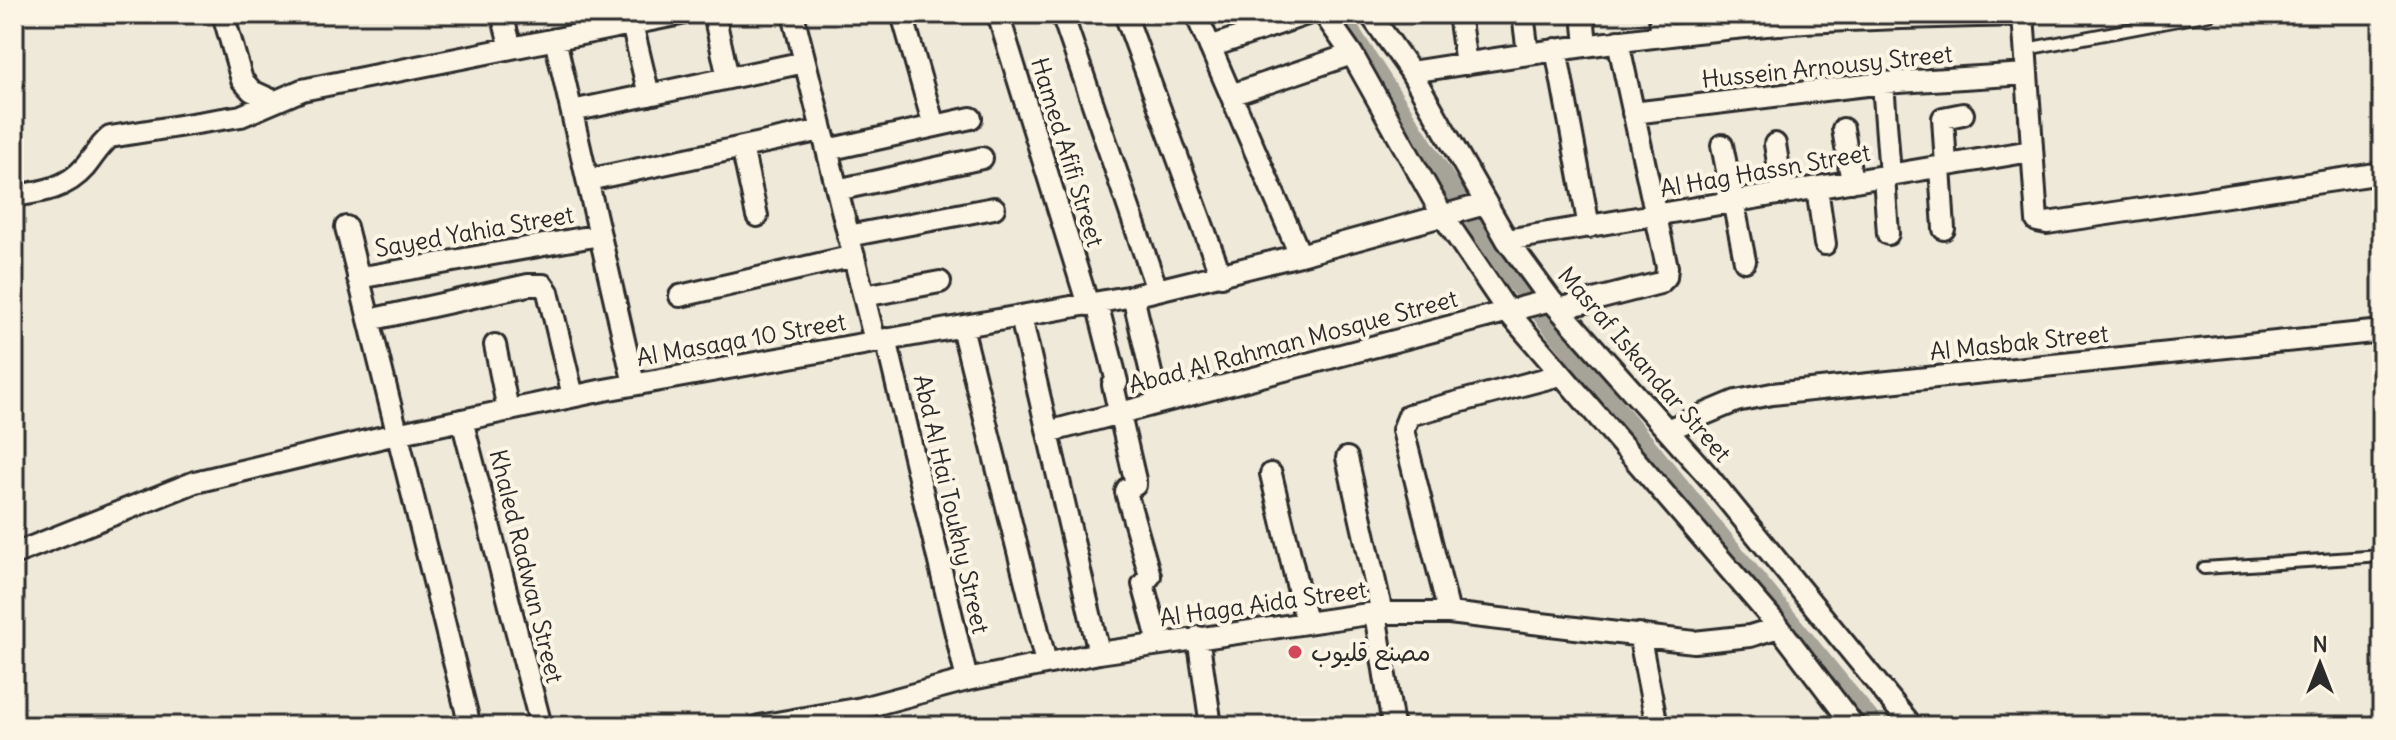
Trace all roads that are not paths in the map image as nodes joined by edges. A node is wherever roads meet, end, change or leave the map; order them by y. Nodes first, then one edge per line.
1 (223, 14) edge
2 (502, 14) edge
3 (681, 14) edge
4 (714, 14) edge
5 (793, 14) edge
6 (902, 14) edge
7 (998, 14) edge
8 (1062, 14) edge
9 (1125, 14) edge
10 (1196, 14) edge
11 (1307, 14) edge
12 (1324, 14) edge
13 (1370, 14) edge
14 (1459, 14) edge
15 (1523, 14) edge
16 (1583, 14) edge
17 (1660, 14) edge
18 (2023, 14) edge
19 (2210, 14) edge
20 (1795, 19) edge
21 (1737, 21) edge
22 (632, 24) junction
23 (1661, 36) junction
24 (555, 39) junction
25 (1618, 41) junction
26 (1586, 45) junction
27 (1210, 47) junction
28 (511, 48) junction
29 (1556, 49) junction
30 (2026, 49) junction
31 (1528, 53) junction
32 (1352, 54) junction
33 (805, 62) junction
34 (1466, 64) junction
35 (1411, 72) junction
36 (2027, 74) junction
37 (728, 78) junction
38 (1883, 83) junction
39 (649, 95) junction
40 (1231, 95) junction
41 (274, 101) junction
42 (572, 111) junction
43 (1633, 113) junction
44 (1963, 114) dead end
45 (971, 118) dead end
46 (934, 126) junction
47 (1843, 129) dead end
48 (825, 140) junction
49 (1775, 144) dead end
50 (1722, 145) dead end
51 (742, 147) junction
52 (2031, 151) junction
53 (982, 158) dead end
54 (1943, 166) junction
55 (2382, 173) edge
56 (1887, 176) junction
57 (588, 180) junction
58 (1852, 182) junction
59 (1817, 188) junction
60 (837, 190) junction
61 (1783, 194) junction
62 (14, 196) edge
63 (1732, 202) junction
64 (1485, 204) junction
65 (994, 208) dead end
66 (757, 216) dead end
67 (1443, 216) junction
68 (1655, 216) junction
69 (346, 227) dead end
70 (1589, 227) junction
71 (1944, 229) dead end
72 (1888, 234) dead end
73 (600, 235) junction
74 (848, 236) junction
75 (1507, 240) junction
76 (1825, 244) dead end
77 (1300, 255) junction
78 (854, 256) junction
79 (1745, 261) dead end
80 (1221, 276) junction
81 (358, 278) junction
82 (940, 282) dead end
83 (1157, 290) junction
84 (680, 296) dead end
85 (864, 296) junction
86 (1133, 296) junction
87 (1093, 304) junction
88 (1555, 304) junction
89 (1508, 312) junction
90 (1021, 317) junction
91 (369, 320) junction
92 (962, 327) junction
93 (2382, 331) edge
94 (881, 340) junction
95 (495, 345) dead end
96 (1560, 375) junction
97 (634, 384) junction
98 (573, 396) junction
99 (1158, 403) junction
100 (508, 410) junction
101 (1120, 413) junction
102 (462, 420) junction
103 (1667, 430) junction
104 (1048, 432) junction
105 (396, 434) junction
106 (1347, 458) dead end
107 (1271, 474) dead end
108 (14, 554) edge
109 (2382, 556) edge
110 (2204, 568) dead end
111 (1378, 613) junction
112 (1449, 613) junction
113 (1306, 622) junction
114 (1779, 627) junction
115 (1639, 634) junction
116 (1198, 637) junction
117 (1159, 643) junction
118 (1099, 653) junction
119 (1046, 663) junction
120 (967, 680) junction
121 (826, 720) edge
122 (470, 726) edge
123 (541, 726) edge
124 (759, 726) edge
125 (1211, 726) edge
126 (1393, 726) edge
127 (1657, 726) edge
128 (1854, 726) edge
129 (1912, 726) edge

1 - 41 street
2 - 28 street
3 - 22 street
4 - 37 street
5 - 33 street, Abd Al Hai Toukhy Street
6 - 46 street
7 - 87 street, Hamed Afifi Street
8 - 83 street
9 - 80 street
10 - 27 street
11 - 27 street
12 - 32 street
13 - 35 street, Masraf Iskandar Street
14 - 34 street
15 - 31 street
16 - 26 street
17 - 23 street
18 - 20 street
18 - 30 street
19 - 30 lane
20 - 21 street
21 - 23 street
22 - 24 street
22 - 39 street
23 - 25 street
24 - 28 street
24 - 42 street
25 - 26 street
25 - 43 street
26 - 29 street
27 - 40 street
28 - 41 street
29 - 31 street
29 - 70 street
30 - 36 street
31 - 34 street
32 - 40 street
32 - 67 street
33 - 37 street
33 - 48 street, Abd Al Hai Toukhy Street
34 - 35 street
35 - 64 street, Masraf Iskandar Street
36 - 38 street, Hussein Arnousy Street
36 - 52 street
37 - 39 street
38 - 43 street, Hussein Arnousy Street
38 - 56 street
39 - 42 street
40 - 77 street
41 - 62 street
42 - 57 street
43 - 68 street
44 - 54 street
45 - 46 street
46 - 48 street
47 - 58 street
48 - 51 street
48 - 60 street, Abd Al Hai Toukhy Street
49 - 61 street
50 - 63 street
51 - 57 street
51 - 66 street
52 - 54 street, Al Hag Hassn Street
52 - 55 street
53 - 60 street
54 - 56 street, Al Hag Hassn Street
54 - 71 street
56 - 58 street, Al Hag Hassn Street
56 - 72 street
57 - 73 street
58 - 59 street, Al Hag Hassn Street
59 - 61 street, Al Hag Hassn Street
59 - 76 street
60 - 74 street, Abd Al Hai Toukhy Street
61 - 63 street, Al Hag Hassn Street
63 - 68 street, Al Hag Hassn Street
63 - 79 street
64 - 67 street, Al Masaqa 10 Street
64 - 75 street, Masraf Iskandar Street
65 - 74 street
67 - 77 street, Al Masaqa 10 Street
67 - 89 street
68 - 70 street, Al Hag Hassn Street
68 - 88 street, Abad Al Rahman Mosque Street
69 - 81 street
70 - 75 street, Al Hag Hassn Street
73 - 81 street, Sayed Yahia Street
73 - 97 street
74 - 78 street, Abd Al Hai Toukhy Street
75 - 88 street, Masraf Iskandar Street
77 - 80 street, Al Masaqa 10 Street
78 - 84 street
78 - 85 street, Abd Al Hai Toukhy Street
80 - 83 street, Al Masaqa 10 Street
81 - 91 street
82 - 85 street
83 - 86 street, Al Masaqa 10 Street
85 - 94 street, Abd Al Hai Toukhy Street
86 - 87 street, Al Masaqa 10 Street
86 - 99 street
87 - 90 street, Al Masaqa 10 Street
87 - 101 street, Hamed Afifi Street
88 - 89 street, Abad Al Rahman Mosque Street
88 - 103 street, Masraf Iskandar Street
89 - 96 street
89 - 99 street, Abad Al Rahman Mosque Street
90 - 92 street, Al Masaqa 10 Street
90 - 104 street
91 - 98 street
91 - 105 street
92 - 94 street, Al Masaqa 10 Street
92 - 119 street
93 - 103 street, Al Masbak Street
94 - 97 street, Al Masaqa 10 Street
94 - 120 street, Abd Al Hai Toukhy Street
95 - 100 street
96 - 112 street
96 - 114 street
97 - 98 street, Al Masaqa 10 Street
98 - 100 street, Al Masaqa 10 Street
99 - 101 street, Abad Al Rahman Mosque Street
100 - 102 street, Al Masaqa 10 Street
101 - 104 street, Abad Al Rahman Mosque Street
101 - 117 street, Hamed Afifi Street
102 - 105 street, Al Masaqa 10 Street
102 - 123 street, Khaled Radwan Street
103 - 129 street, Masraf Iskandar Street
104 - 118 street
105 - 108 street, Al Masaqa 10 Street
105 - 122 street
106 - 111 street
107 - 113 street
109 - 110 lane
111 - 112 street, Al Haga Aida Street
111 - 113 street, Al Haga Aida Street
111 - 126 street
112 - 115 street, Al Haga Aida Street
113 - 116 street, Al Haga Aida Street
114 - 115 street, Al Haga Aida Street
114 - 128 street
115 - 127 street
116 - 117 street, Al Haga Aida Street
116 - 125 street
117 - 118 street, Al Haga Aida Street
118 - 119 street, Al Haga Aida Street
119 - 120 street, Al Haga Aida Street
120 - 121 street, Al Haga Aida Street
121 - 124 street, Al Haga Aida Street

